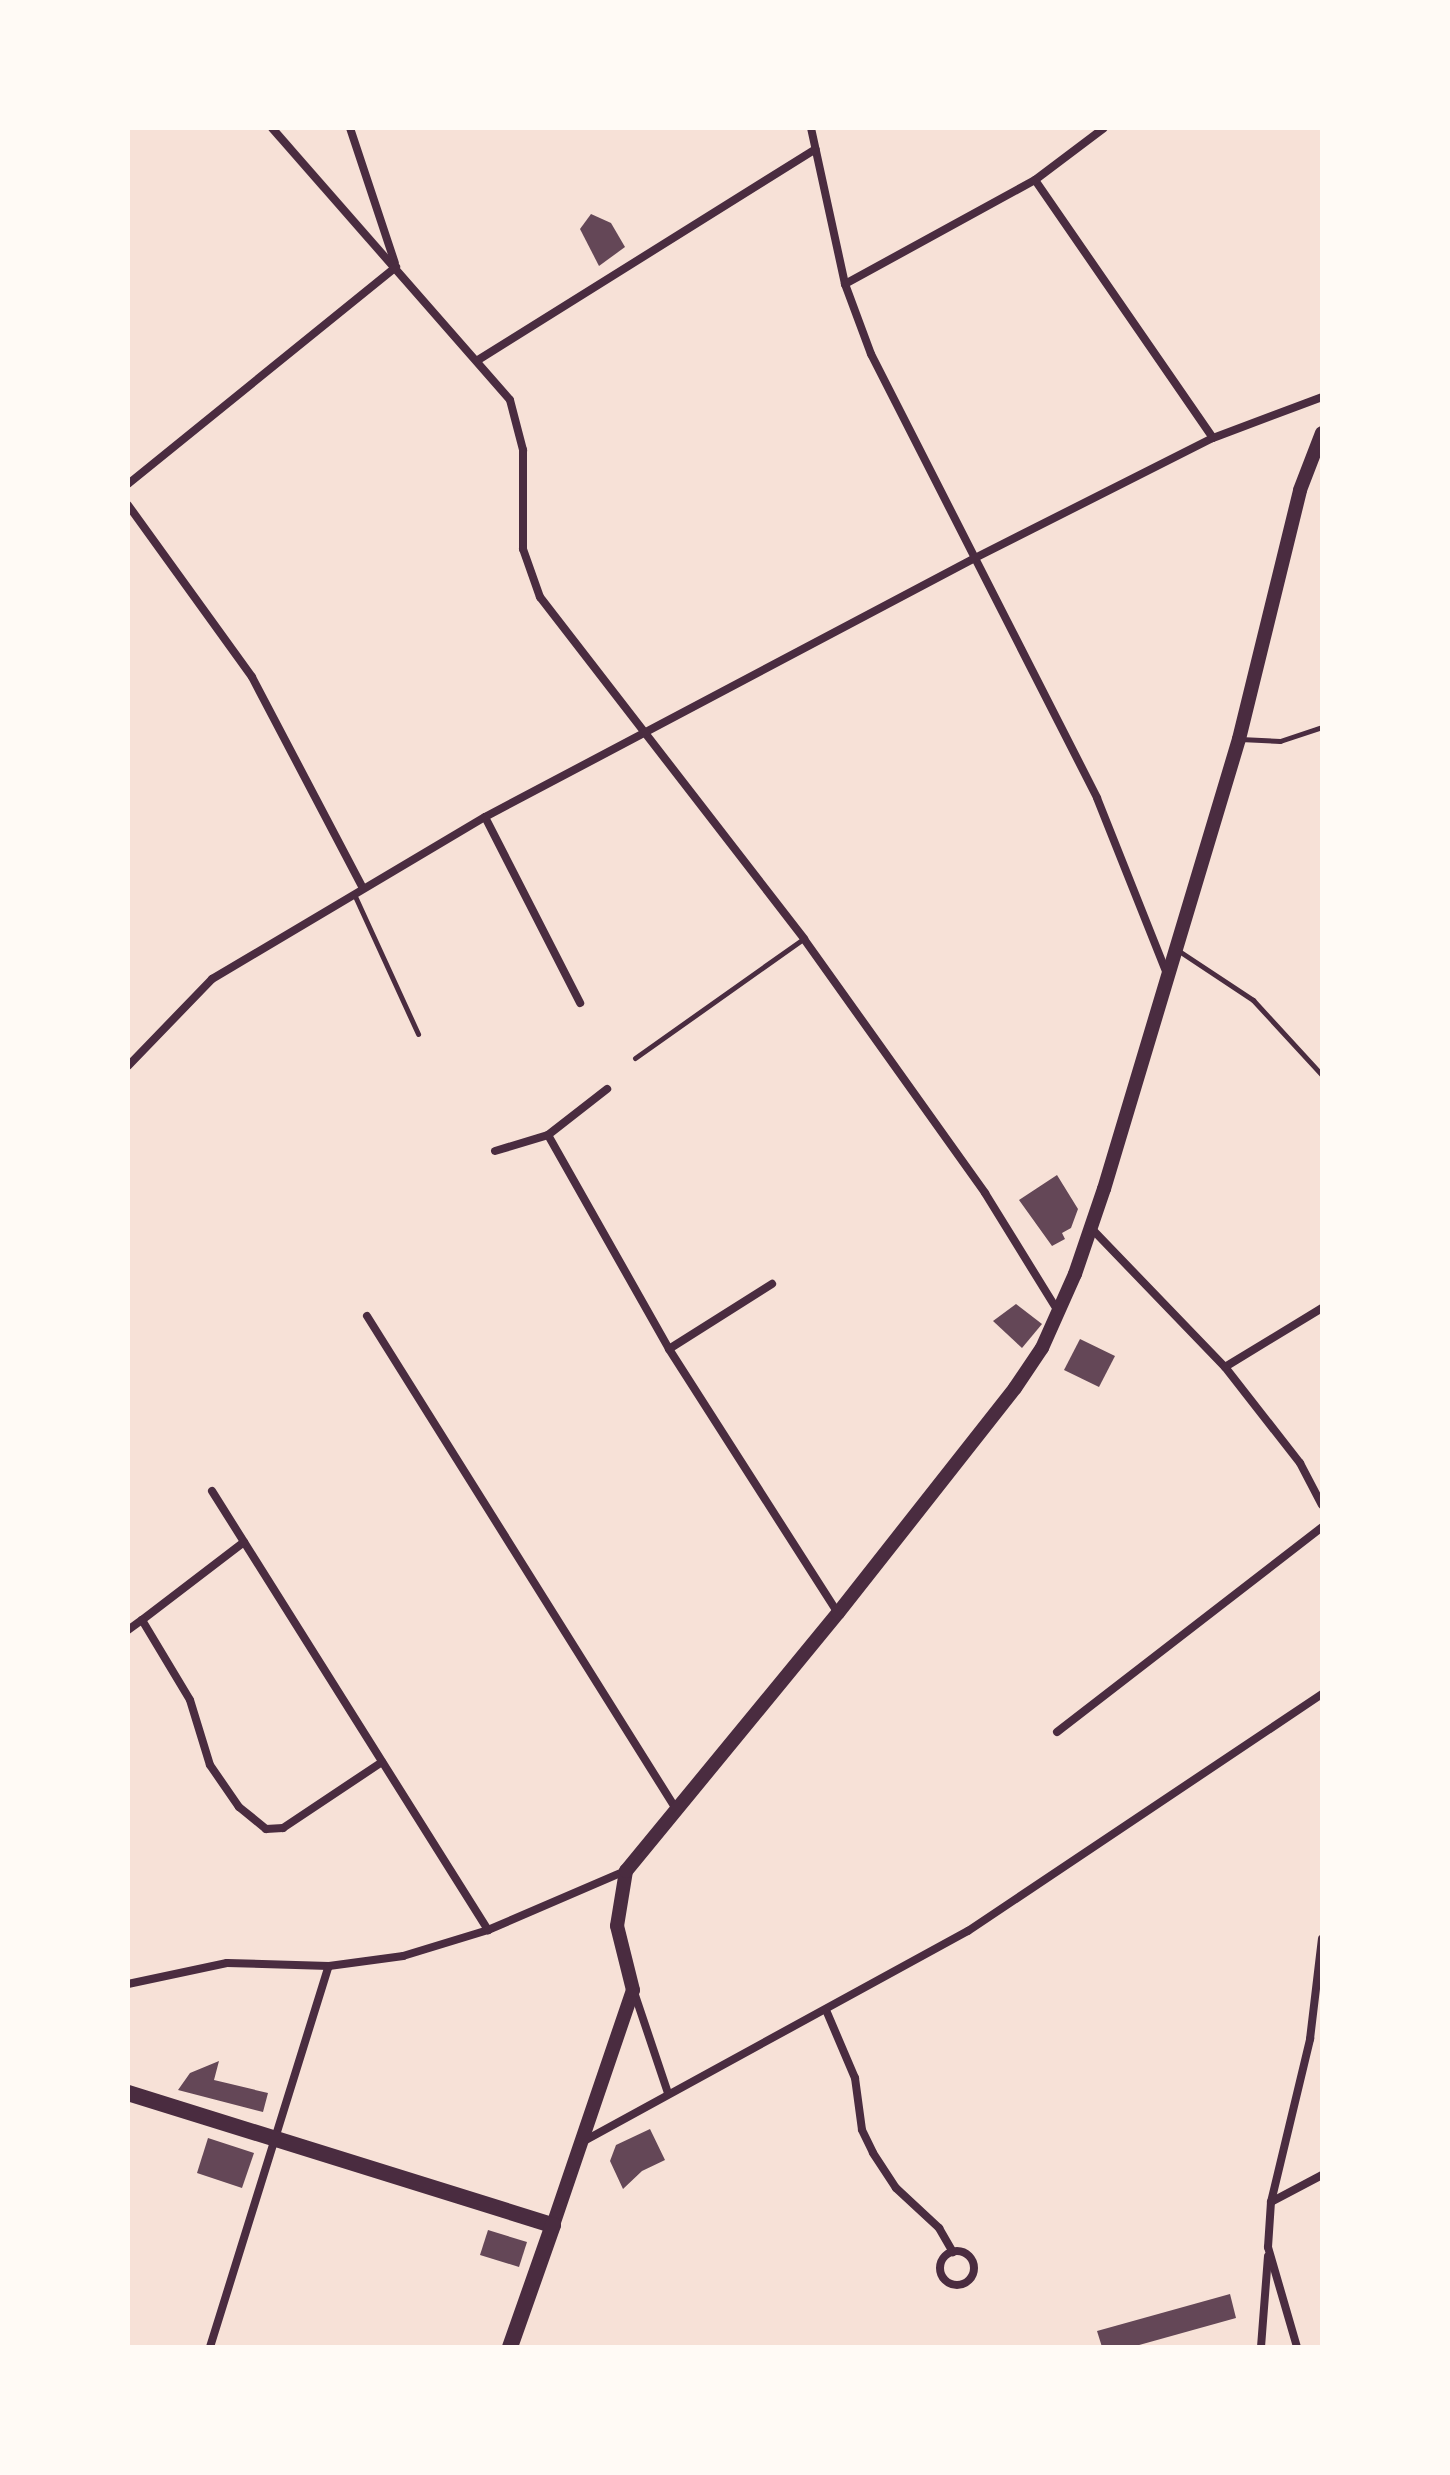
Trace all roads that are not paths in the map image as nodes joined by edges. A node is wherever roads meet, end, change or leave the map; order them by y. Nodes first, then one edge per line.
1 (272, 128) edge
2 (350, 128) edge
3 (811, 128) edge
4 (1104, 128) edge
5 (816, 149) junction
6 (1035, 180) junction
7 (396, 267) junction
8 (845, 284) junction
9 (478, 360) junction
10 (1322, 397) edge
11 (1322, 433) edge
12 (1213, 438) junction
13 (128, 484) edge
14 (128, 505) edge
15 (973, 559) junction
16 (1322, 727) edge
17 (646, 731) junction
18 (1239, 739) junction
19 (485, 817) junction
20 (363, 888) junction
21 (353, 893) junction
22 (804, 939) junction
23 (1174, 947) junction
24 (1168, 975) junction
25 (580, 1003) dead end
26 (418, 1034) dead end
27 (635, 1058) dead end
28 (128, 1066) edge
29 (1322, 1075) edge
30 (607, 1089) dead end
31 (548, 1135) junction
32 (495, 1151) dead end
33 (1092, 1229) junction
34 (772, 1284) dead end
35 (1322, 1308) edge
36 (1058, 1312) junction
37 (367, 1316) dead end
38 (669, 1349) junction
39 (1225, 1367) junction
40 (212, 1491) dead end
41 (1322, 1505) edge
42 (1322, 1527) edge
43 (244, 1542) junction
44 (838, 1613) junction
45 (142, 1620) junction
46 (128, 1630) edge
47 (1322, 1694) edge
48 (1057, 1732) dead end
49 (382, 1762) junction
50 (676, 1809) junction
51 (626, 1871) junction
52 (488, 1930) junction
53 (1322, 1939) edge
54 (329, 1966) junction
55 (128, 1984) edge
56 (633, 1990) junction
57 (826, 2010) junction
58 (128, 2093) edge
59 (668, 2093) junction
60 (277, 2137) junction
61 (583, 2141) junction
62 (1322, 2175) edge
63 (1271, 2202) junction
64 (553, 2225) junction
65 (1268, 2247) junction
66 (953, 2252) junction
67 (210, 2347) edge
68 (510, 2347) edge
69 (1261, 2347) edge
70 (1297, 2347) edge

1 - 7 street
2 - 7 street
3 - 5 street
4 - 6 street
5 - 8 street
5 - 9 street
6 - 8 street
6 - 12 street
7 - 9 street
7 - 13 street
8 - 15 street
9 - 17 street
10 - 12 street
11 - 18 street
12 - 15 street
14 - 20 street
15 - 17 street
15 - 24 street
16 - 18 lane
17 - 19 street
17 - 22 street
18 - 23 street
19 - 20 street
19 - 25 street
20 - 21 street
21 - 26 lane
21 - 28 street
22 - 27 lane
22 - 36 street
23 - 24 street
23 - 29 lane
24 - 33 street
30 - 31 street
31 - 32 street
31 - 38 street
33 - 36 street
33 - 39 street
34 - 38 street
35 - 39 street
36 - 44 street
37 - 50 street
38 - 44 street
39 - 41 street
40 - 43 street
42 - 48 street
43 - 45 street
43 - 49 street
44 - 50 street
45 - 46 street
45 - 49 street
47 - 57 street
49 - 52 street
50 - 51 street
51 - 52 street
51 - 56 street
52 - 54 street
53 - 63 street
54 - 55 street
54 - 60 street
56 - 59 street
56 - 61 street
57 - 59 street
57 - 66 street
58 - 60 main road
59 - 61 street
60 - 64 main road
60 - 67 street
61 - 64 street
62 - 63 street
63 - 65 street
64 - 68 main road
65 - 69 street
65 - 70 street
66 - 66 street

